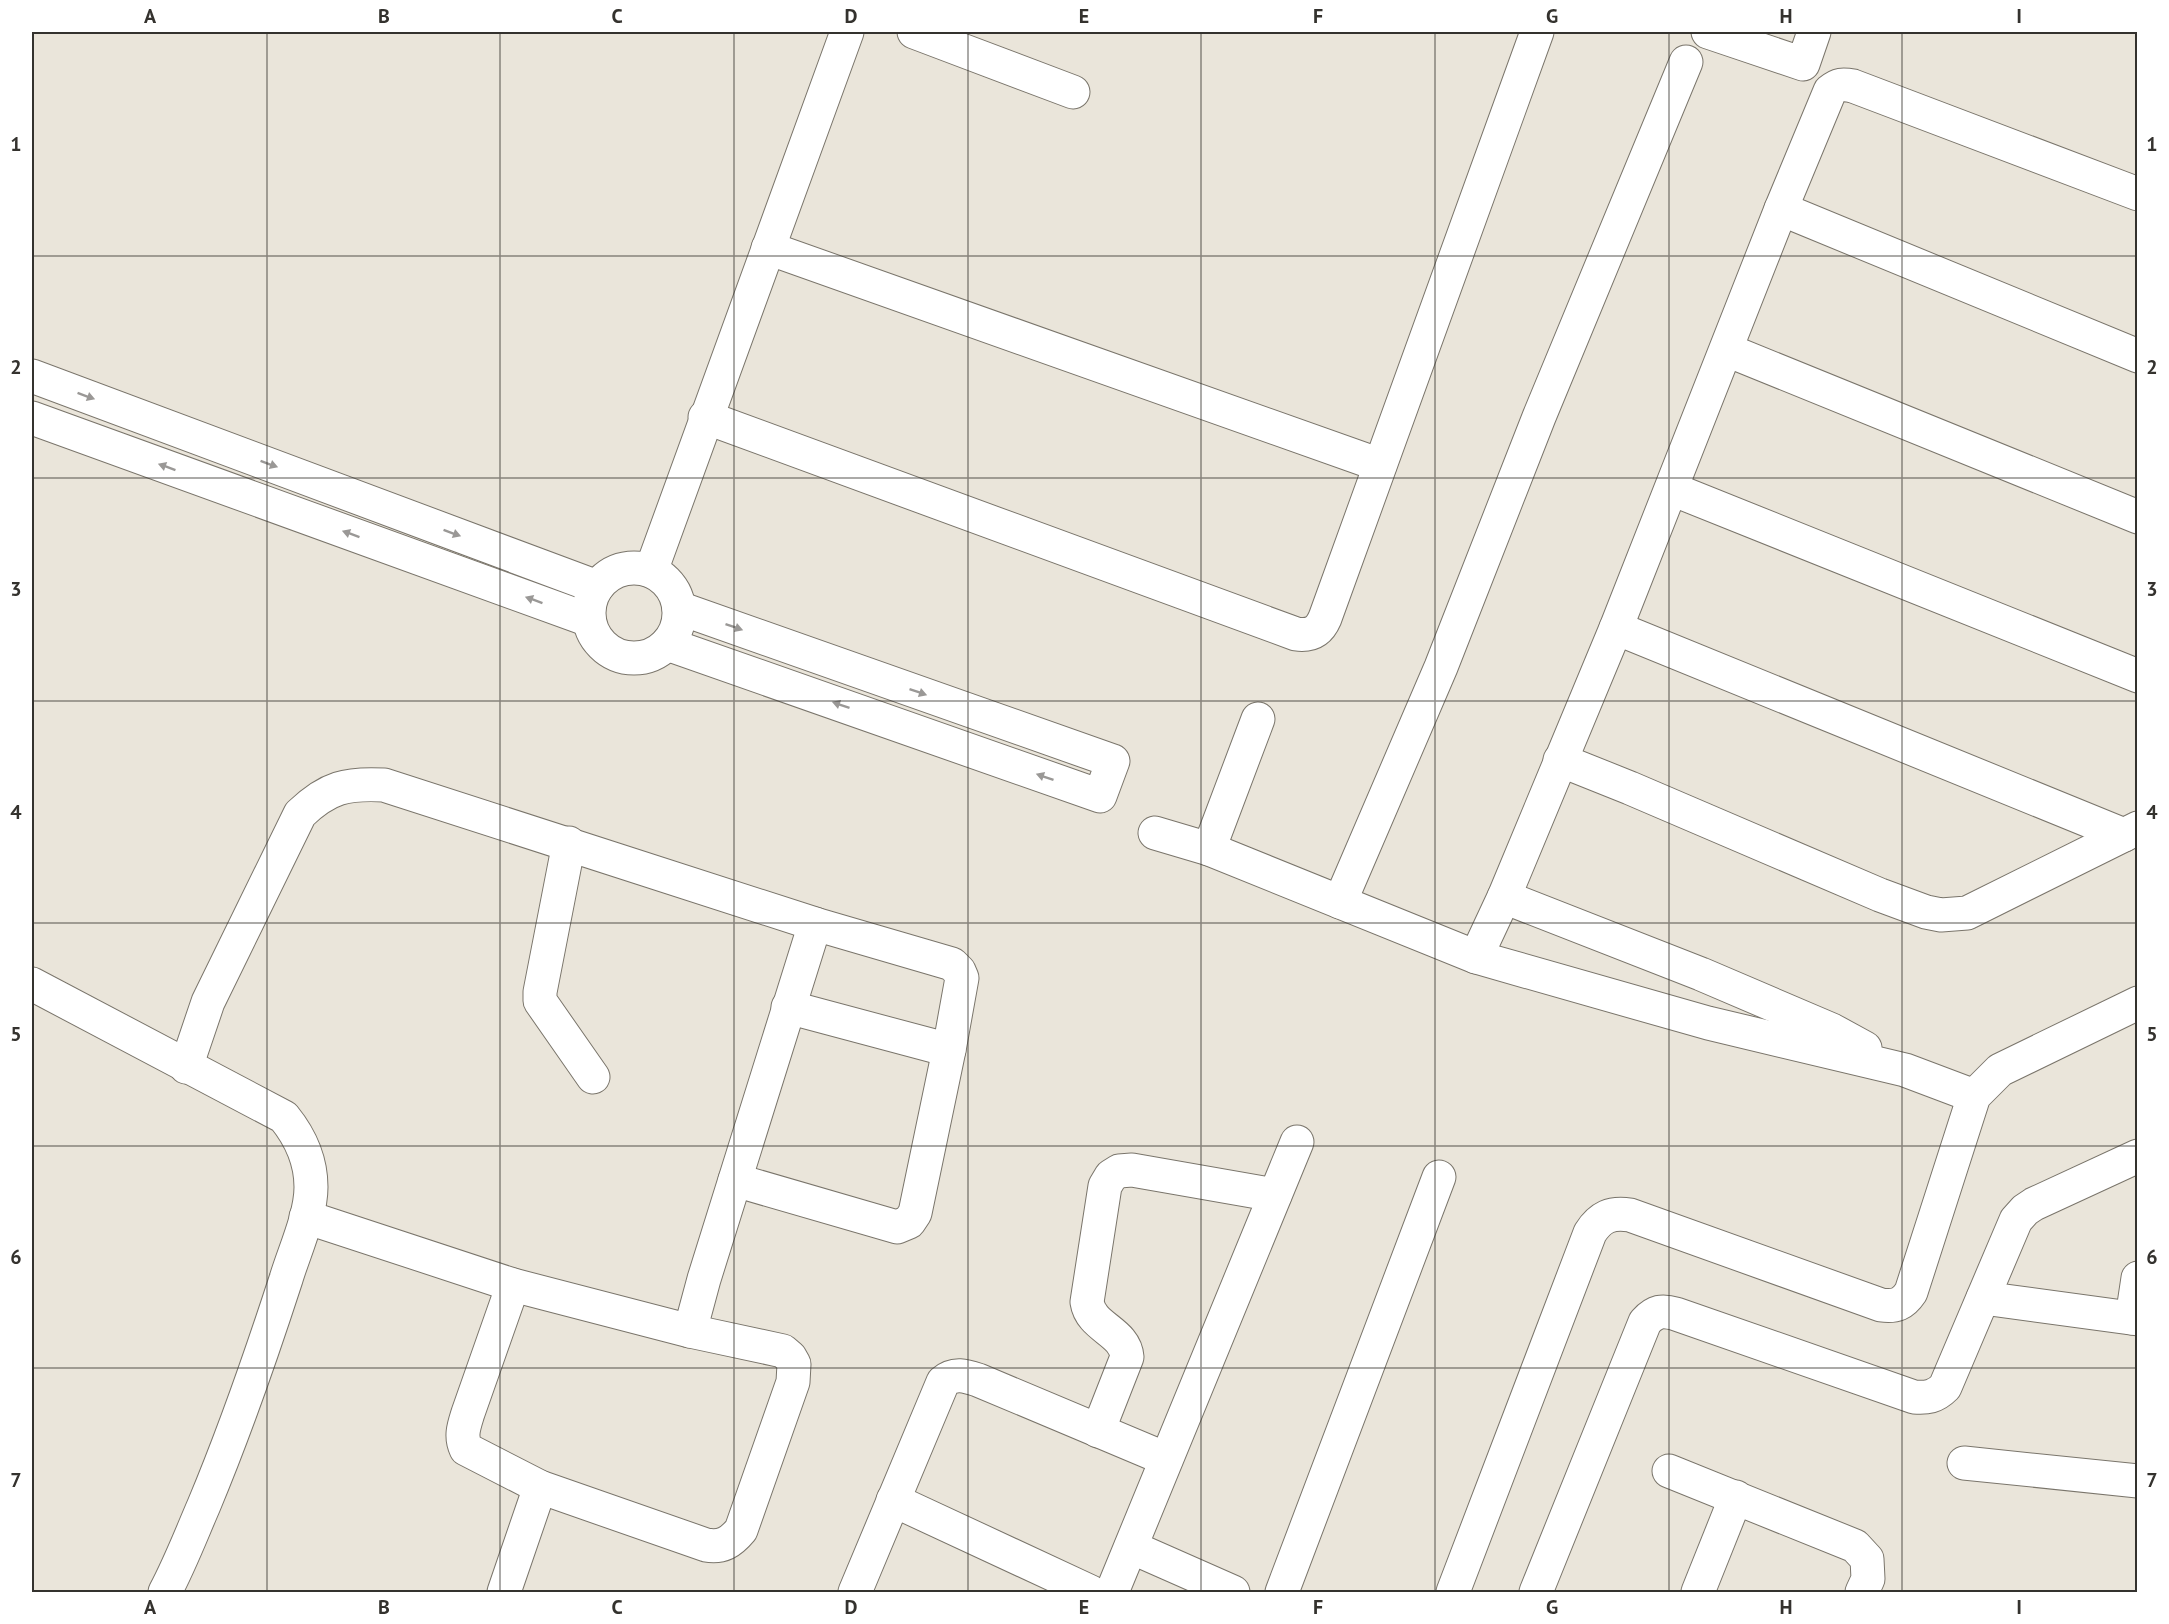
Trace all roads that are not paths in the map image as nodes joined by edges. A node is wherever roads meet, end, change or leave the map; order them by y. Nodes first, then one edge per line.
1 (847, 32) edge
2 (914, 32) edge
3 (1537, 32) edge
4 (1708, 32) edge
5 (1814, 32) edge
6 (1686, 62) dead end
7 (1073, 92) dead end
8 (2138, 194) edge
9 (1781, 209) junction
10 (768, 248) junction
11 (1727, 350) junction
12 (2138, 356) edge
13 (32, 376) edge
14 (705, 417) junction
15 (32, 418) edge
16 (1380, 465) junction
17 (1672, 489) junction
18 (2138, 517) edge
19 (651, 572) junction
20 (597, 587) junction
21 (679, 608) junction
22 (589, 620) junction
23 (1616, 627) junction
24 (666, 644) junction
25 (2138, 676) edge
26 (1258, 719) dead end
27 (1560, 760) junction
28 (2131, 832) edge
29 (1155, 833) dead end
30 (569, 843) junction
31 (1209, 849) junction
32 (1504, 897) junction
33 (1340, 902) junction
34 (815, 924) junction
35 (1476, 957) junction
36 (32, 984) edge
37 (2138, 1003) edge
38 (788, 1007) junction
39 (949, 1050) junction
40 (186, 1067) junction
41 (1905, 1070) junction
42 (593, 1077) dead end
43 (1974, 1096) junction
44 (1297, 1142) dead end
45 (2138, 1156) edge
46 (1439, 1177) dead end
47 (735, 1180) junction
48 (1275, 1195) junction
49 (306, 1218) junction
50 (2138, 1278) edge
51 (513, 1285) junction
52 (1983, 1298) junction
53 (2135, 1319) edge
54 (690, 1331) junction
55 (1098, 1431) junction
56 (1166, 1459) junction
57 (1964, 1463) dead end
58 (1669, 1471) dead end
59 (2138, 1481) edge
60 (540, 1487) junction
61 (1736, 1497) junction
62 (893, 1500) junction
63 (1131, 1547) junction
64 (165, 1593) edge
65 (504, 1593) edge
66 (855, 1593) edge
67 (1091, 1593) edge
68 (1112, 1593) edge
69 (1233, 1593) edge
70 (1282, 1593) edge
71 (1453, 1593) edge
72 (1536, 1593) edge
73 (1698, 1593) edge
74 (1862, 1593) edge

1 - 10 street
2 - 7 street
3 - 16 street
4 - 5 street
6 - 33 street
8 - 9 street
9 - 11 street
9 - 12 street
10 - 14 street
10 - 16 street
11 - 17 street
11 - 18 street
13 -> 20 street
14 - 16 street
14 - 19 street
22 -> 15 street
17 - 23 street
17 - 25 street
19 - 20 street
19 - 21 street
20 - 22 street
21 - 24 street
21 -> 24 street
22 - 24 street
23 - 27 street
23 - 28 street
26 - 31 street
27 - 28 street
27 - 32 street
29 - 31 street
30 - 34 street
30 - 40 street
30 - 42 street
31 - 33 street
32 - 35 street
32 - 41 street
33 - 35 street
34 - 38 street
34 - 39 street
35 - 41 street
36 - 40 street
37 - 43 street
38 - 39 street
38 - 47 street
39 - 47 street
40 - 49 street
41 - 43 street
43 - 71 street
44 - 48 street
45 - 52 street
46 - 70 street
47 - 54 street
48 - 55 street
48 - 56 street
49 - 51 street
49 - 64 street
50 - 53 street
51 - 54 street
51 - 60 street
52 - 53 street
52 - 72 street
54 - 60 street
55 - 56 street
55 - 62 street
56 - 63 street
57 - 59 street
58 - 61 street
60 - 65 street
61 - 73 street
61 - 74 street
62 - 66 street
62 - 67 street
63 - 68 street
63 - 69 street

